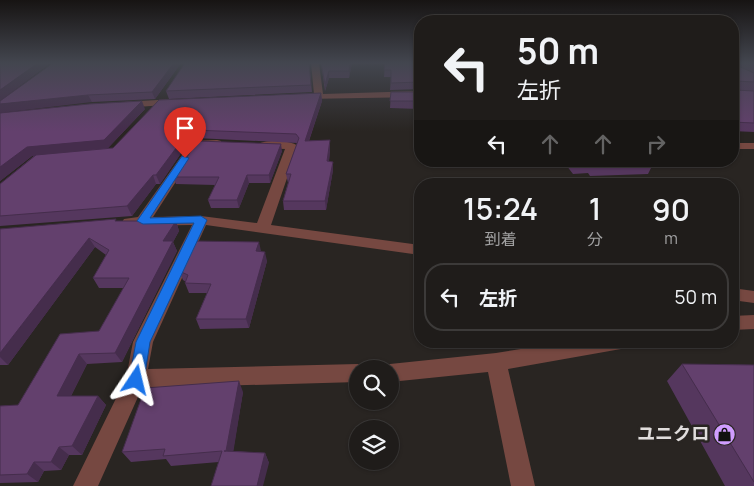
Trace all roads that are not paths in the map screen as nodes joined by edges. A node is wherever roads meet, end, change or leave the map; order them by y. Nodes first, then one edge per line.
1 (318, 86) edge
2 (414, 94) edge
3 (319, 96) junction
4 (292, 98) edge
5 (162, 99) junction
6 (188, 102) edge
7 (111, 106) edge
8 (146, 117) edge
9 (234, 144) edge
10 (254, 144) edge
11 (739, 146) edge
12 (754, 146) edge
13 (201, 220) junction
14 (143, 221) junction
15 (114, 223) edge
16 (263, 228) junction
17 (414, 249) edge
18 (739, 295) edge
19 (754, 297) edge
20 (754, 322) edge
21 (739, 323) edge
22 (579, 348) edge
23 (496, 362) junction
24 (399, 372) edge
25 (349, 374) edge
26 (136, 380) junction
27 (85, 486) edge
28 (523, 486) edge

1 - 3 street
2 - 3 street
3 - 4 street
5 - 6 street
5 - 7 street
5 - 8 street
9 - 14 street
10 - 16 street
11 - 12 street
13 - 14 street
13 - 16 street
13 - 26 street
14 - 15 street
16 - 17 street
18 - 19 street
20 - 21 street
22 - 23 street
23 - 24 street
23 - 28 street
25 - 26 street
26 - 27 street

